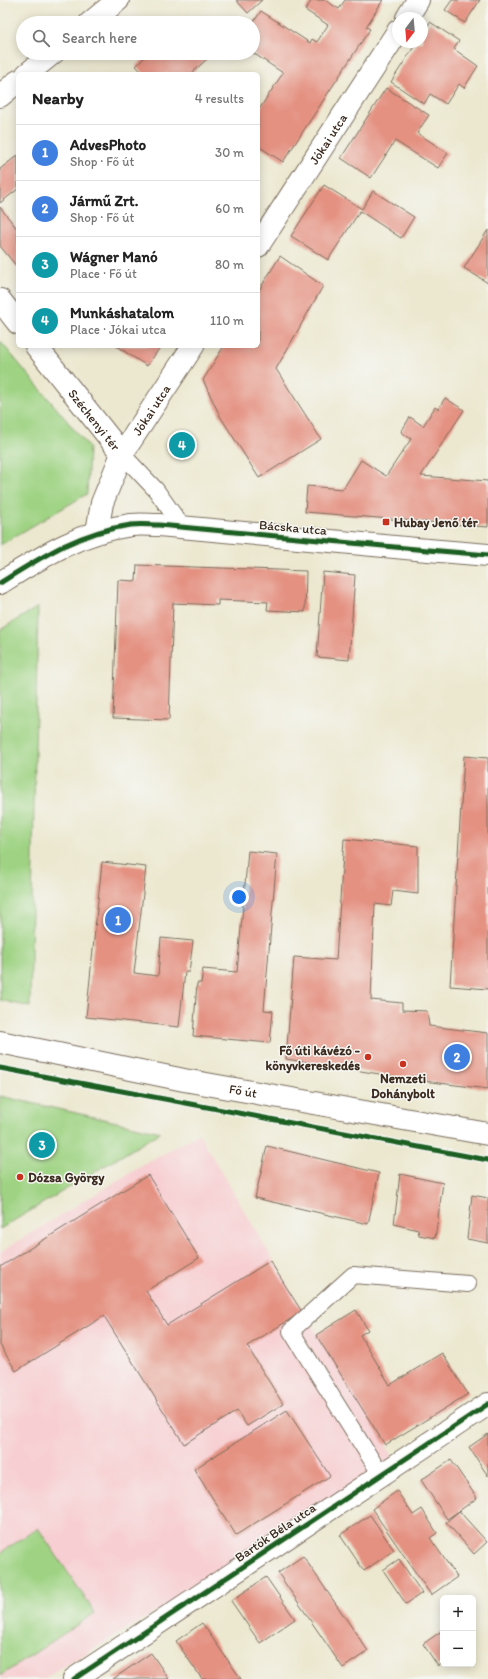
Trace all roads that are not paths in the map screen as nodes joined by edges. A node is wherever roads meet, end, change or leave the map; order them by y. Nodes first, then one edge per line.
1 (118, 0) edge
2 (418, 0) edge
3 (411, 12) edge
4 (99, 16) edge
5 (392, 40) edge
6 (44, 60) edge
7 (29, 72) edge
8 (16, 83) edge
9 (0, 96) edge
10 (260, 243) edge
11 (0, 300) edge
12 (16, 320) edge
13 (38, 348) edge
14 (192, 348) edge
15 (122, 454) junction
16 (183, 528) junction
17 (97, 532) junction
18 (488, 554) edge
19 (0, 583) edge
20 (0, 1042) edge
21 (488, 1134) edge
22 (468, 1284) dead end
23 (488, 1404) edge
24 (381, 1475) junction
25 (74, 1679) edge

1 - 4 street
2 - 3 street
5 - 10 street, Jókai utca
6 - 7 street
8 - 9 street
11 - 12 street
13 - 15 street, Széchenyi tér
14 - 15 street, Jókai utca
15 - 16 lane
15 - 17 street, Széchenyi tér
16 - 17 street, Bácska utca
16 - 18 street, Bácska utca
17 - 19 street
20 - 21 street, Fő út
22 - 24 lane
23 - 24 street, Bartók Béla utca
24 - 25 street, Bartók Béla utca

